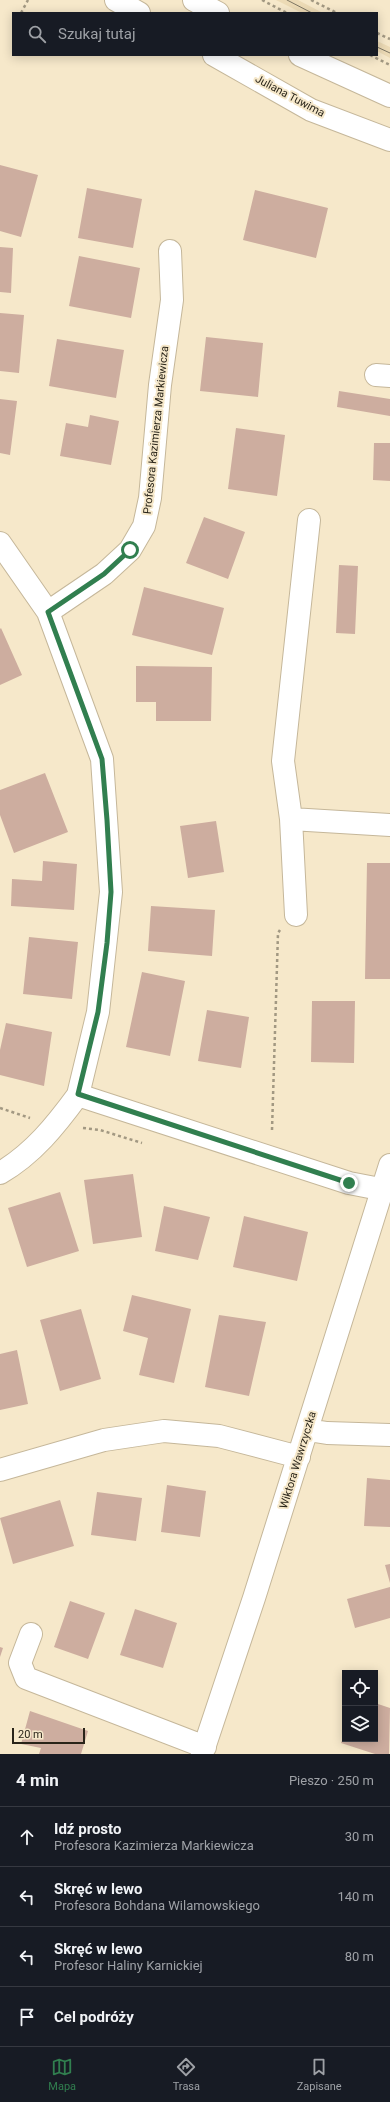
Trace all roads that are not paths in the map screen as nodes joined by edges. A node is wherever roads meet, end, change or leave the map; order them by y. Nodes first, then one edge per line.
1 (116, 0) edge
2 (194, 0) edge
3 (137, 12) edge
4 (216, 12) edge
5 (216, 56) edge
6 (302, 56) edge
7 (390, 96) edge
8 (390, 140) edge
9 (170, 251) dead end
10 (309, 520) dead end
11 (0, 543) edge
12 (48, 612) junction
13 (291, 819) junction
14 (390, 825) edge
15 (296, 914) road end
16 (78, 1094) junction
17 (390, 1165) edge
18 (0, 1173) edge
19 (386, 1191) edge
20 (308, 1430) junction
21 (390, 1435) edge
22 (299, 1457) junction
23 (0, 1470) edge
24 (31, 1634) dead end
25 (203, 1751) edge

1 - 3 street
2 - 4 street
5 - 8 street, Juliana Tuwima
6 - 7 street
9 - 12 street, Profesora Kazimierza Markiewicza
10 - 13 street
11 - 12 street
12 - 16 street
13 - 14 street
13 - 15 street
16 - 18 street
16 - 19 street
17 - 19 street, Wiktora Wawrzyczka
19 - 20 street, Wiktora Wawrzyczka
20 - 21 street
20 - 22 street, Wiktora Wawrzyczka
22 - 23 street
22 - 25 street, Wiktora Wawrzyczka
24 - 25 street

